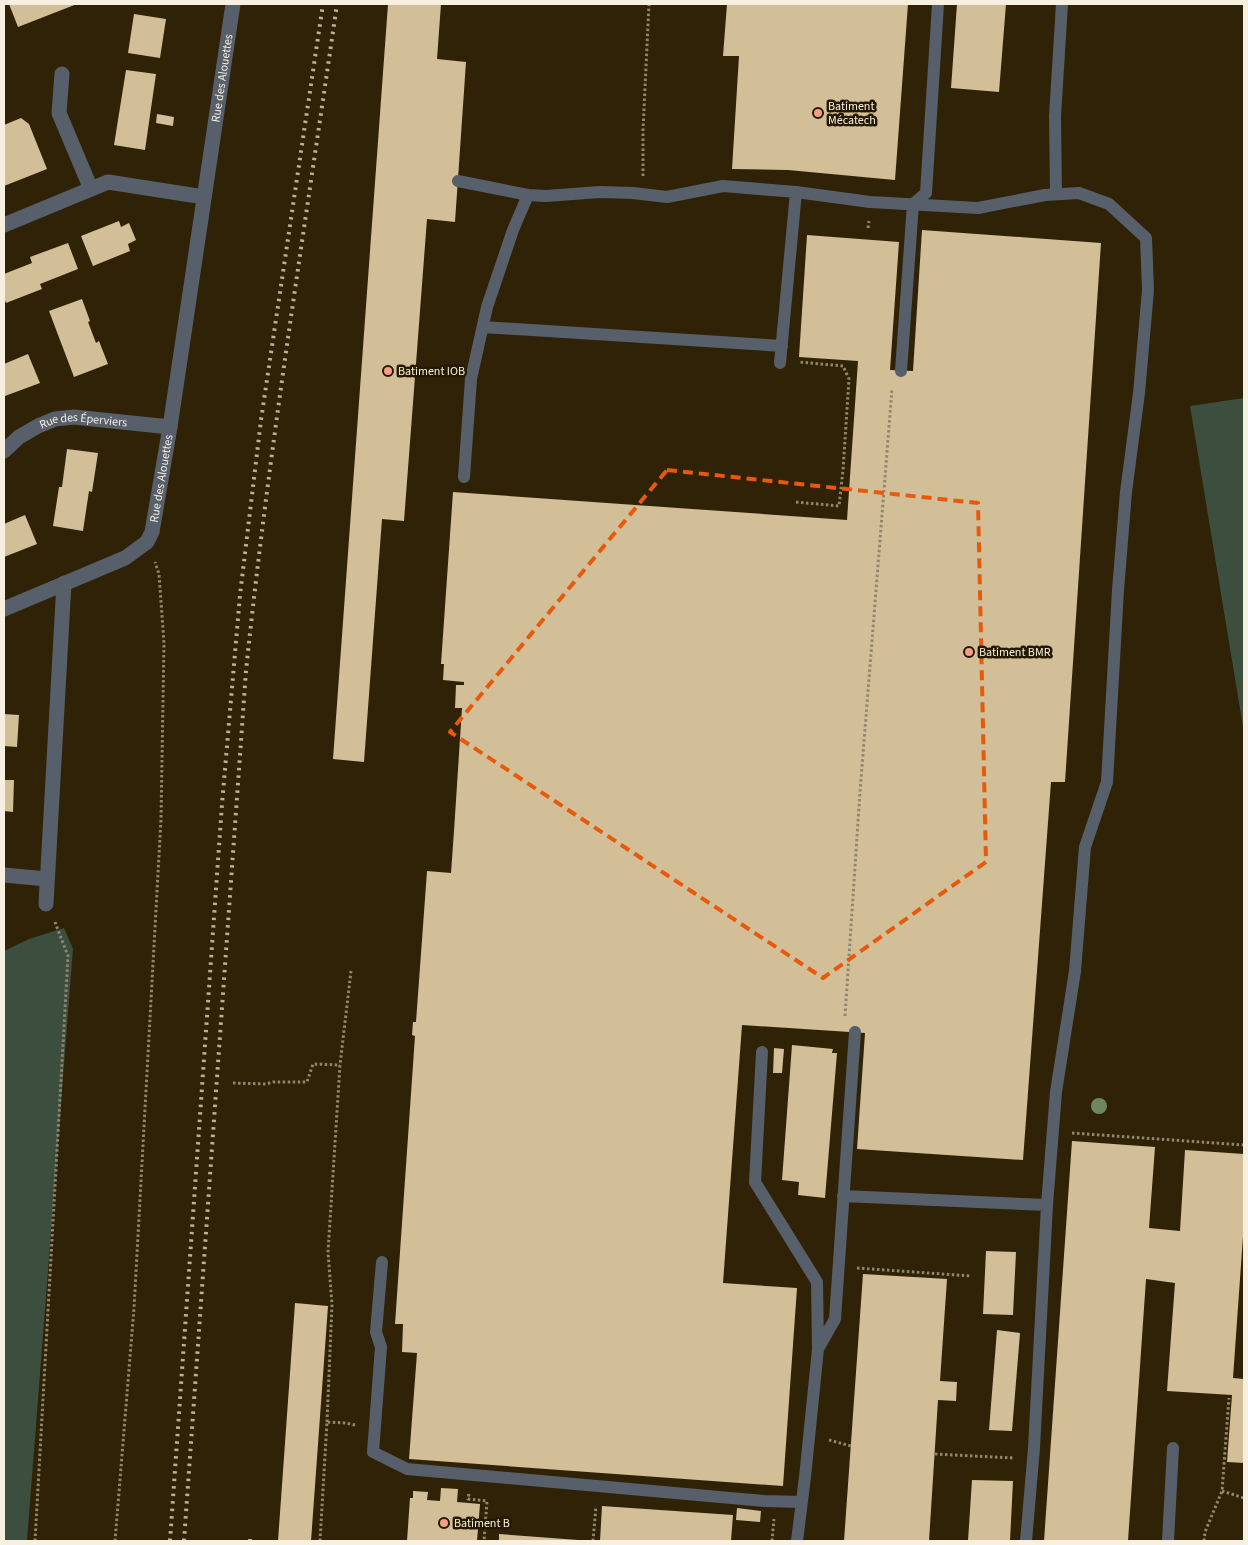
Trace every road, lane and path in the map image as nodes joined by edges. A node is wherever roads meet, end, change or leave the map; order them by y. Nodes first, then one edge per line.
1 (233, 4) edge
2 (649, 4) edge
3 (938, 4) edge
4 (1062, 4) edge
5 (62, 74) dead end
6 (458, 181) dead end
7 (643, 184) dead end
8 (91, 189) junction
9 (796, 192) junction
10 (1056, 194) junction
11 (528, 195) junction
12 (204, 197) junction
13 (914, 204) junction
14 (4, 225) edge
15 (483, 327) junction
16 (781, 355) junction
17 (901, 371) dead end
18 (892, 385) dead end
19 (170, 427) junction
20 (4, 451) edge
21 (464, 476) dead end
22 (796, 502) dead end
23 (147, 542) junction
24 (64, 583) junction
25 (4, 608) edge
26 (4, 875) edge
27 (47, 879) junction
28 (46, 904) joint
29 (351, 971) dead end
30 (844, 1024) dead end
31 (855, 1032) dead end
32 (762, 1052) dead end
33 (340, 1065) junction
34 (233, 1083) dead end
35 (1072, 1133) dead end
36 (1244, 1145) edge
37 (843, 1196) junction
38 (1047, 1205) junction
39 (840, 1251) junction
40 (382, 1262) dead end
41 (971, 1276) dead end
42 (818, 1349) junction
43 (1229, 1398) dead end
44 (326, 1422) dead end
45 (1173, 1448) dead end
46 (935, 1454) dead end
47 (1020, 1458) dead end
48 (1222, 1490) junction
49 (597, 1497) dead end
50 (1244, 1498) edge
51 (468, 1499) dead end
52 (801, 1502) junction
53 (35, 1541) edge
54 (115, 1541) edge
55 (484, 1541) edge
56 (593, 1541) edge
57 (797, 1541) edge
58 (1026, 1541) edge
59 (1168, 1541) edge
60 (1204, 1541) edge

1 - 12 street, Rue des Alouettes
2 - 7 path
3 - 13 lane
4 - 10 lane
5 - 8 street
6 - 11 lane
8 - 12 street
8 - 14 street
9 - 11 lane
9 - 13 lane
9 - 16 lane
10 - 13 lane
10 - 38 lane
11 - 15 lane
12 - 19 street, Rue des Alouettes
13 - 17 lane
15 - 16 lane
15 - 21 lane
16 - 22 path
18 - 30 path
19 - 20 street, Rue des Éperviers
19 - 23 street, Rue des Alouettes
23 - 24 street
23 - 54 path
24 - 25 street
24 - 27 street
26 - 27 street
27 - 28 street
28 - 53 path
29 - 33 path
31 - 37 lane
32 - 42 lane
33 - 34 path
33 - 44 path
35 - 36 path
37 - 38 lane
37 - 39 lane
38 - 58 lane
39 - 41 path
39 - 42 lane
40 - 52 lane
42 - 52 lane
43 - 48 path
45 - 59 lane
46 - 47 path
48 - 50 path
48 - 60 path
49 - 56 path
51 - 55 path
52 - 57 lane

